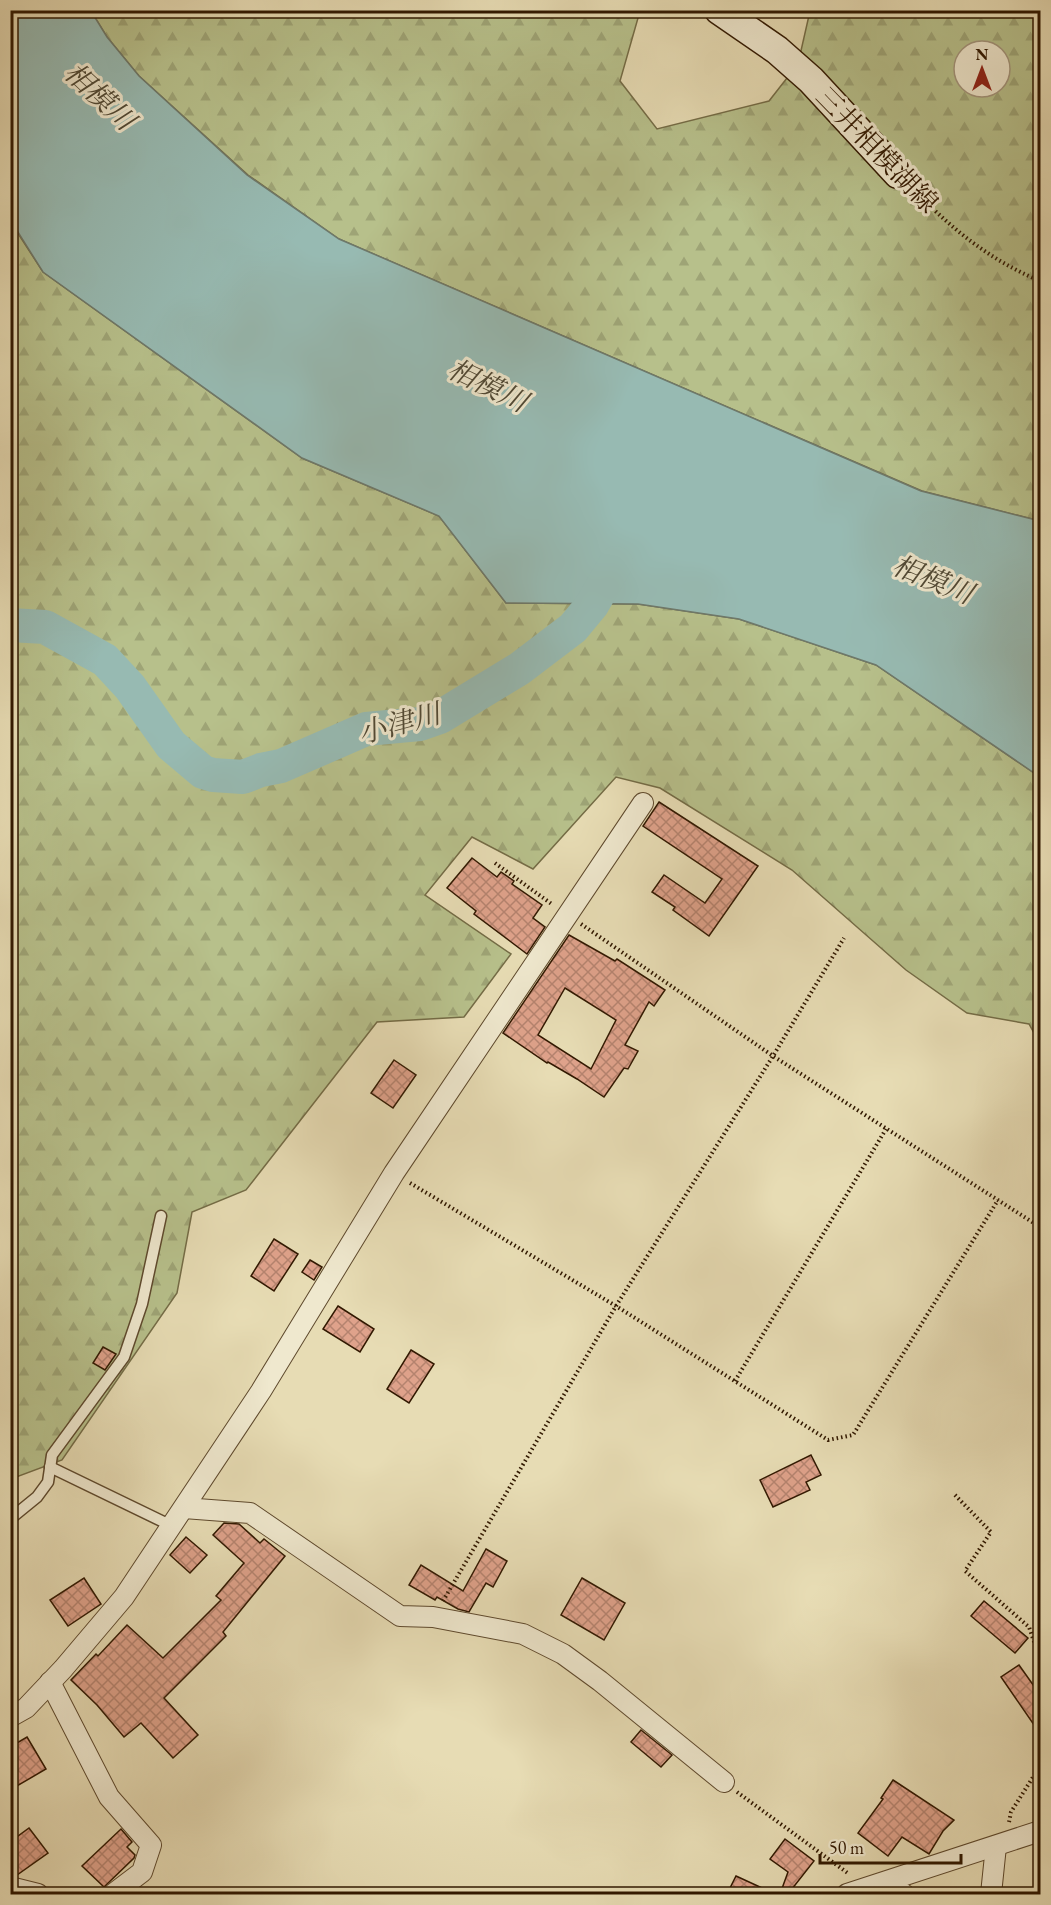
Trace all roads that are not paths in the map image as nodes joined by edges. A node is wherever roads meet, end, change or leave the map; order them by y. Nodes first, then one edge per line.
1 (719, 10) edge
2 (898, 174) road end
3 (643, 803) dead end
4 (161, 1216) dead end
5 (50, 1467) junction
6 (184, 1508) junction
7 (10, 1519) edge
8 (172, 1526) junction
9 (50, 1682) junction
10 (10, 1717) edge
11 (724, 1782) road end
12 (1041, 1831) edge
13 (1001, 1844) junction
14 (874, 1886) junction
15 (10, 1887) edge
16 (38, 1894) edge
17 (113, 1894) edge
18 (847, 1894) edge
19 (903, 1894) edge
20 (991, 1894) edge

1 - 2 main road, 三井相模湖線
3 - 6 street
4 - 5 lane
5 - 7 lane
5 - 8 lane
6 - 8 street
6 - 11 street
8 - 9 street
9 - 10 street
9 - 17 street
12 - 13 street
13 - 14 street
13 - 20 street
14 - 18 street
14 - 19 street
15 - 16 street

